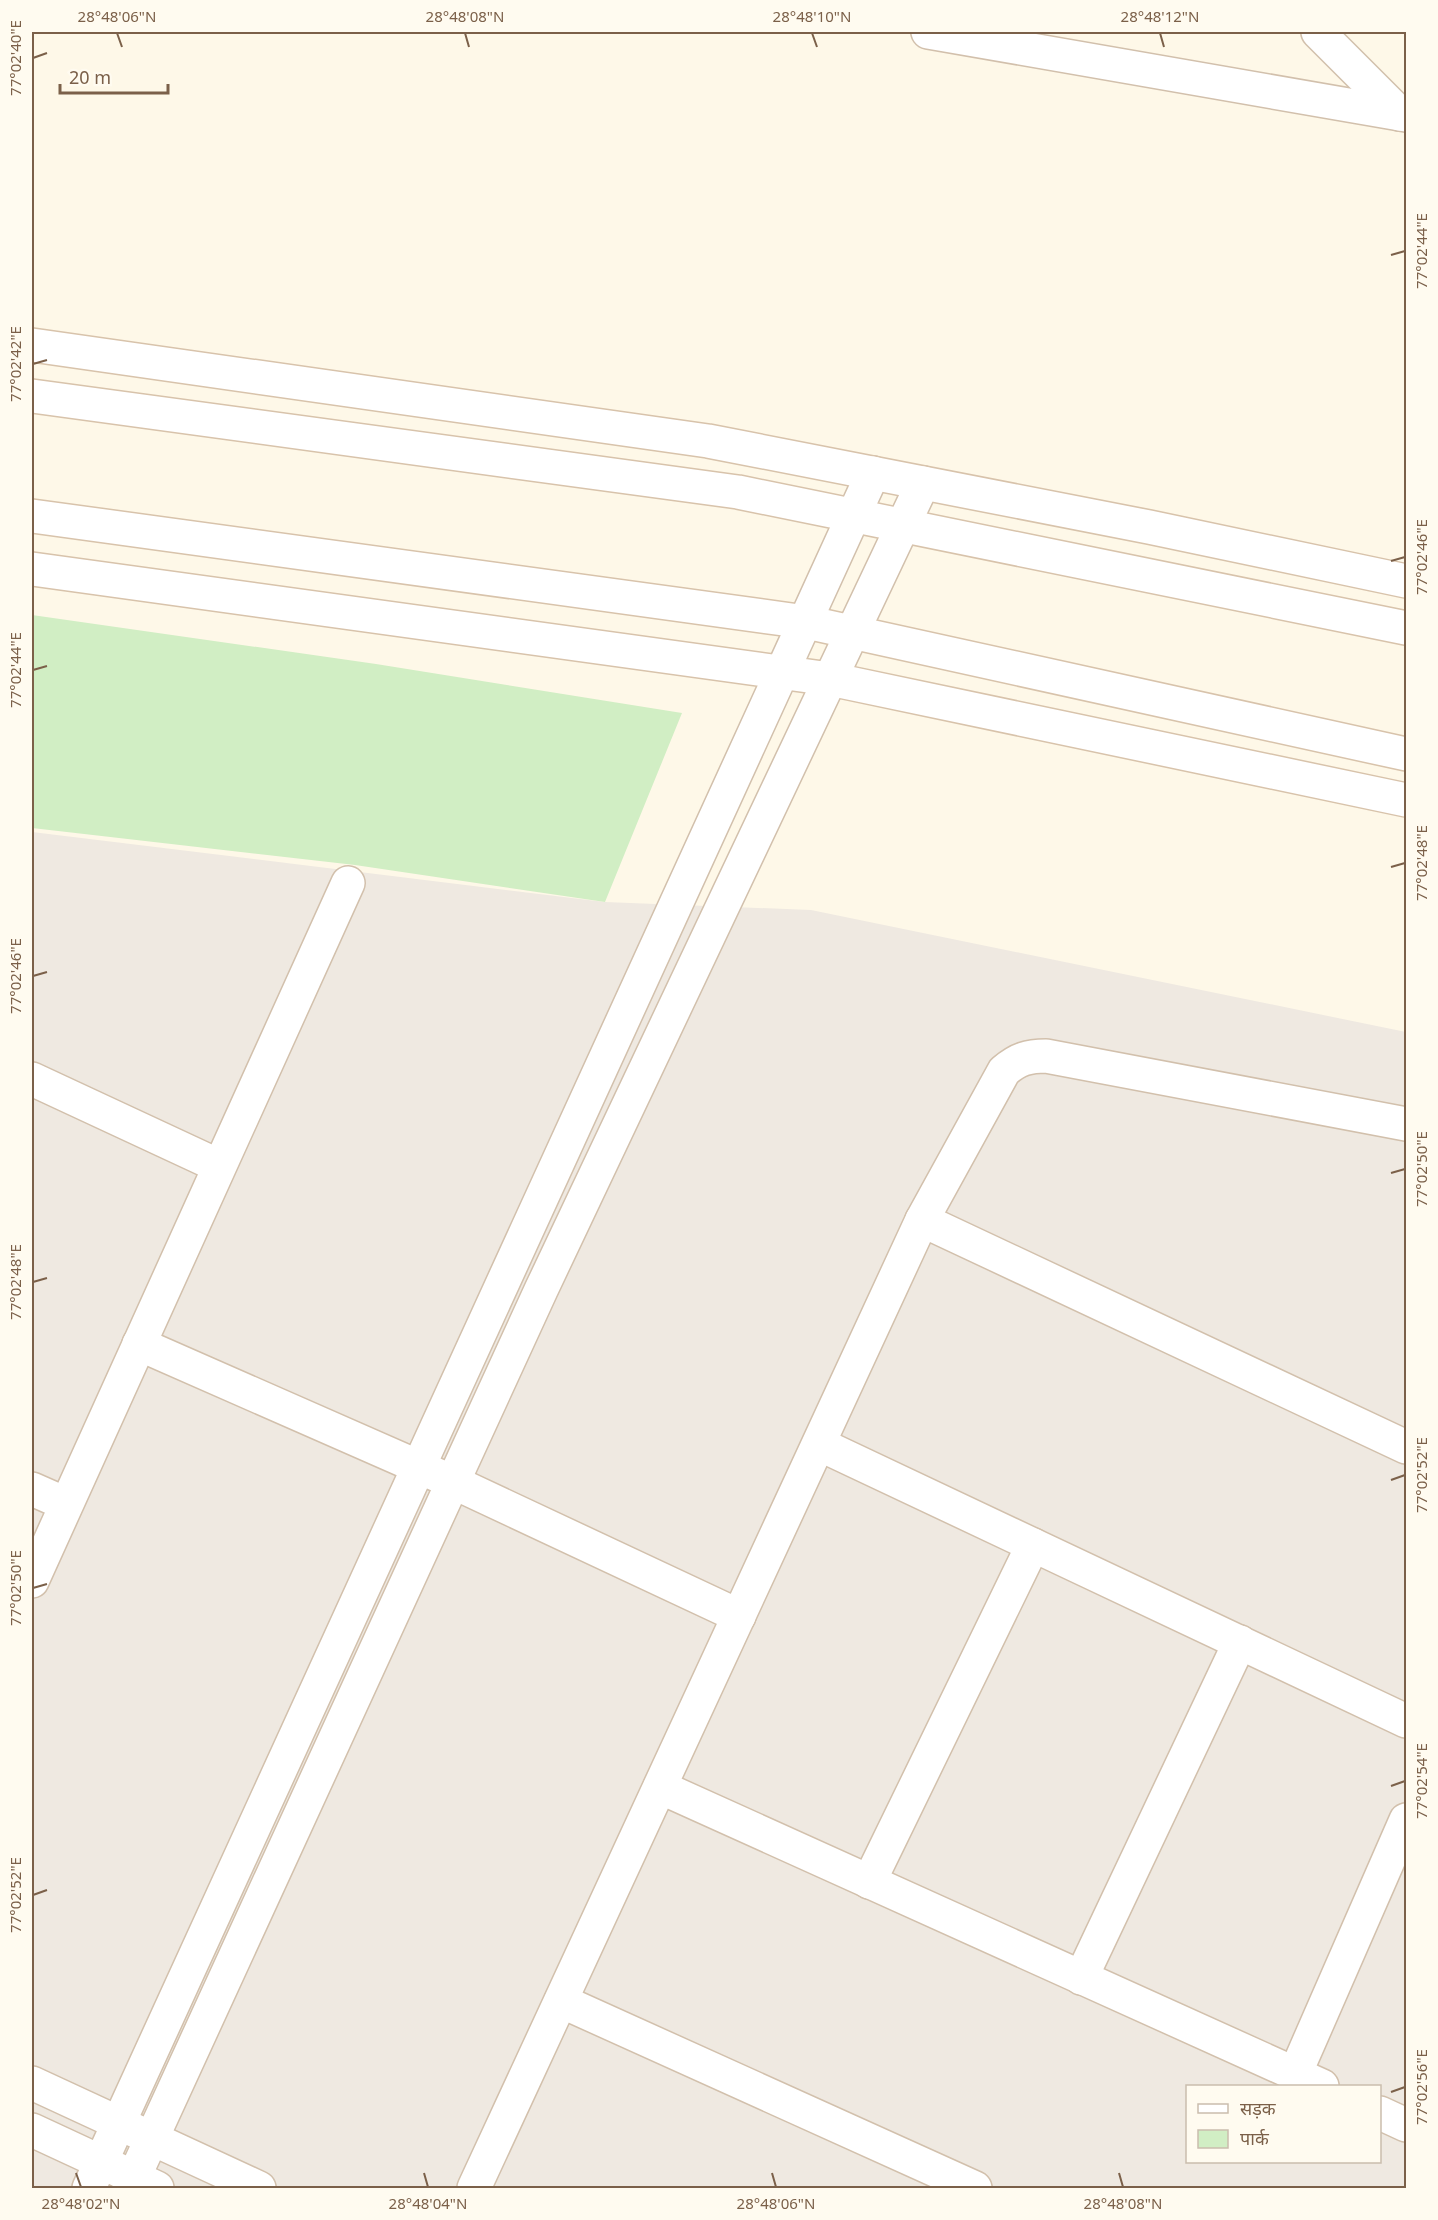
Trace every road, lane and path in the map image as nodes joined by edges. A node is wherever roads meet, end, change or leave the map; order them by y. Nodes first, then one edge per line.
1 (928, 32) edge
2 (1317, 32) edge
3 (1403, 114) edge
4 (32, 345) edge
5 (32, 396) edge
6 (873, 473) junction
7 (922, 483) junction
8 (32, 516) edge
9 (854, 516) junction
10 (902, 525) junction
11 (32, 569) edge
12 (1407, 581) edge
13 (806, 622) junction
14 (1407, 628) edge
15 (852, 632) junction
16 (782, 673) junction
17 (830, 679) junction
18 (1407, 754) edge
19 (1407, 800) edge
20 (348, 883) dead end
21 (32, 1079) edge
22 (1407, 1124) edge
23 (219, 1166) junction
24 (922, 1220) junction
25 (139, 1344) junction
26 (1398, 1440) edge
27 (819, 1444) junction
28 (419, 1468) junction
29 (453, 1482) junction
30 (32, 1489) edge
31 (66, 1504) junction
32 (1033, 1545) junction
33 (32, 1581) edge
34 (739, 1616) junction
35 (1240, 1642) junction
36 (1407, 1721) edge
37 (660, 1787) junction
38 (1407, 1820) edge
39 (869, 1882) junction
40 (1081, 1978) junction
41 (561, 2001) junction
42 (1309, 2080) edge
43 (32, 2083) edge
44 (1381, 2113) edge
45 (119, 2124) junction
46 (1407, 2125) edge
47 (32, 2130) edge
48 (151, 2139) junction
49 (95, 2175) edge
50 (140, 2185) edge
51 (259, 2188) edge
52 (474, 2188) edge
53 (975, 2188) edge

1 - 3 street
2 - 3 street
4 - 6 street
5 - 9 street
6 - 7 street
6 - 9 street
7 - 10 street
7 - 12 street
8 - 13 street
9 - 10 street
9 - 13 street
10 - 14 street
10 - 15 street
11 - 16 street
13 - 15 street
13 - 16 street
15 - 17 street
15 - 18 street
16 - 17 street
16 - 28 street
17 - 19 street
17 - 29 street
20 - 23 street
21 - 23 street
22 - 24 street
23 - 25 street
24 - 26 street
24 - 27 street
25 - 28 street
25 - 31 street
27 - 32 street
27 - 34 street
28 - 29 street
28 - 45 street
29 - 34 street
29 - 48 street
30 - 31 street
31 - 33 street
32 - 35 street
32 - 39 street
34 - 37 street
35 - 36 street
35 - 40 street
37 - 39 street
37 - 41 street
38 - 42 street
39 - 40 street
40 - 42 street
41 - 52 street
41 - 53 street
43 - 45 street
44 - 46 street
45 - 48 street
45 - 49 street
47 - 49 street
48 - 50 street
48 - 51 street
49 - 50 street

